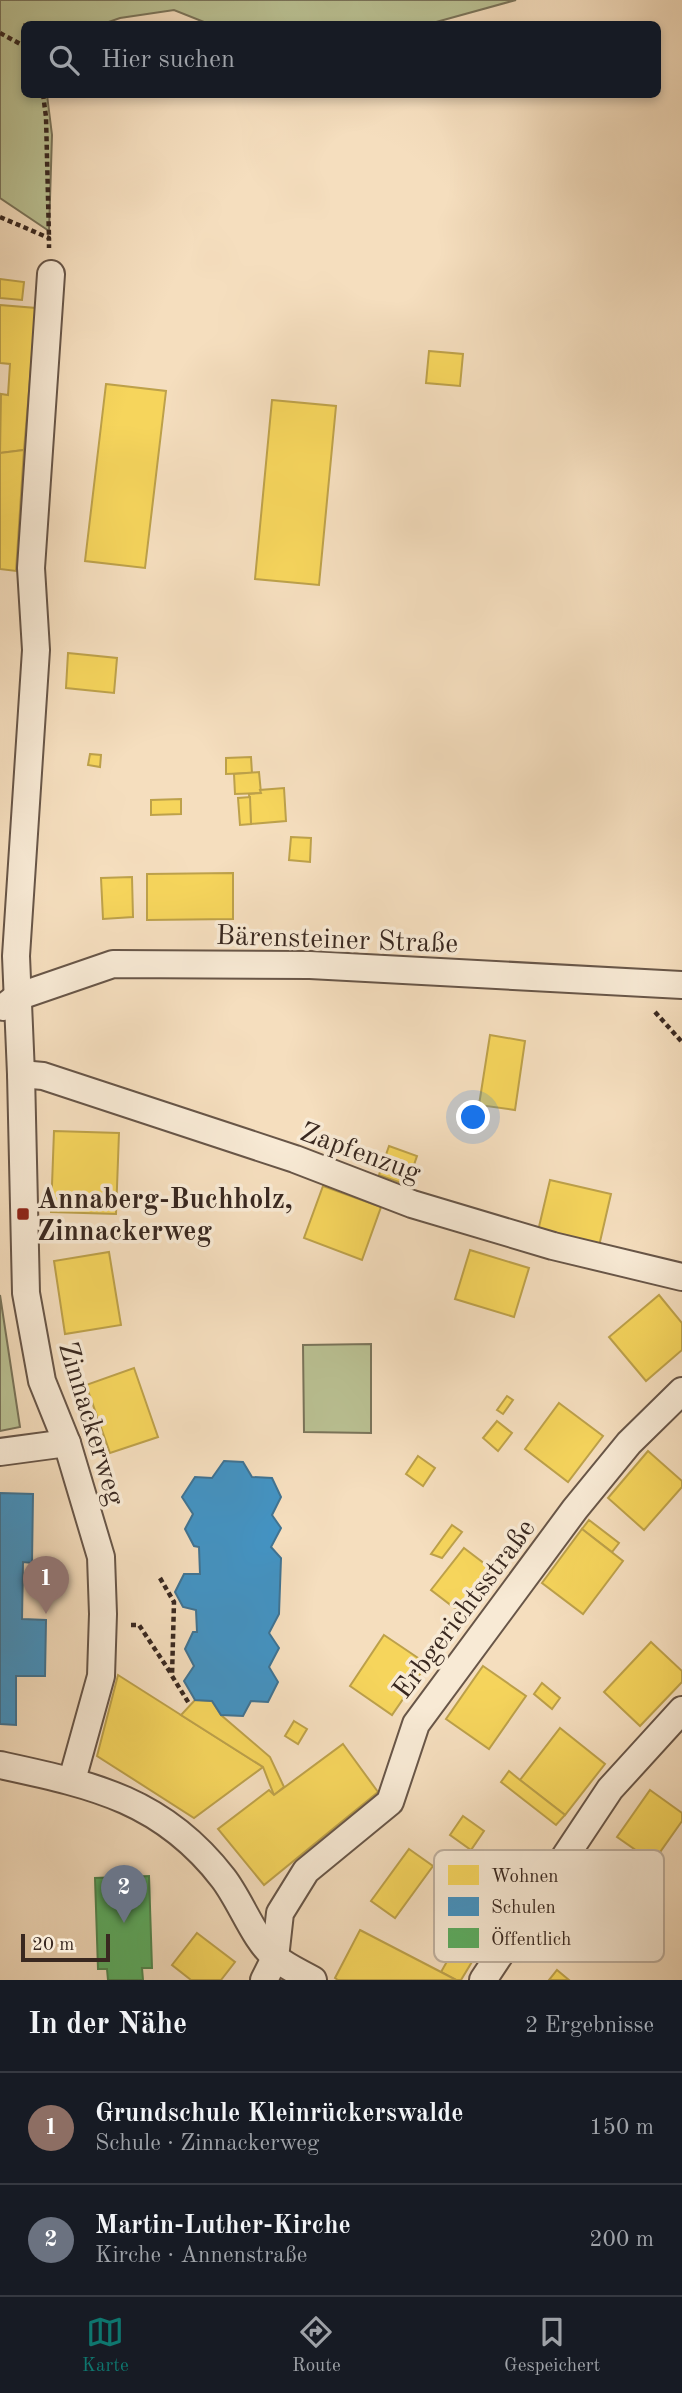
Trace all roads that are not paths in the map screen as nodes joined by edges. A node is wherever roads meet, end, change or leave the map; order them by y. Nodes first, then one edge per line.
1 (51, 274) road end
2 (682, 985) edge
3 (8, 1003) edge
4 (21, 1074) junction
5 (682, 1278) edge
6 (682, 1391) edge
7 (67, 1443) junction
8 (0, 1452) edge
9 (682, 1710) edge
10 (0, 1765) edge
11 (72, 1780) junction
12 (569, 1850) edge
13 (495, 1962) edge
14 (270, 1969) edge
15 (313, 1980) edge
16 (483, 1980) edge

1 - 3 street, Zinnackerweg
2 - 3 street, Bärensteiner Straße
3 - 4 street, Zinnackerweg
4 - 5 street, Zapfenzug
4 - 7 street, Zinnackerweg
6 - 14 street, Erbgerichtsstraße
7 - 8 street
7 - 11 street, Zinnackerweg
9 - 12 street
10 - 11 street
11 - 14 street
13 - 16 street
14 - 15 street

